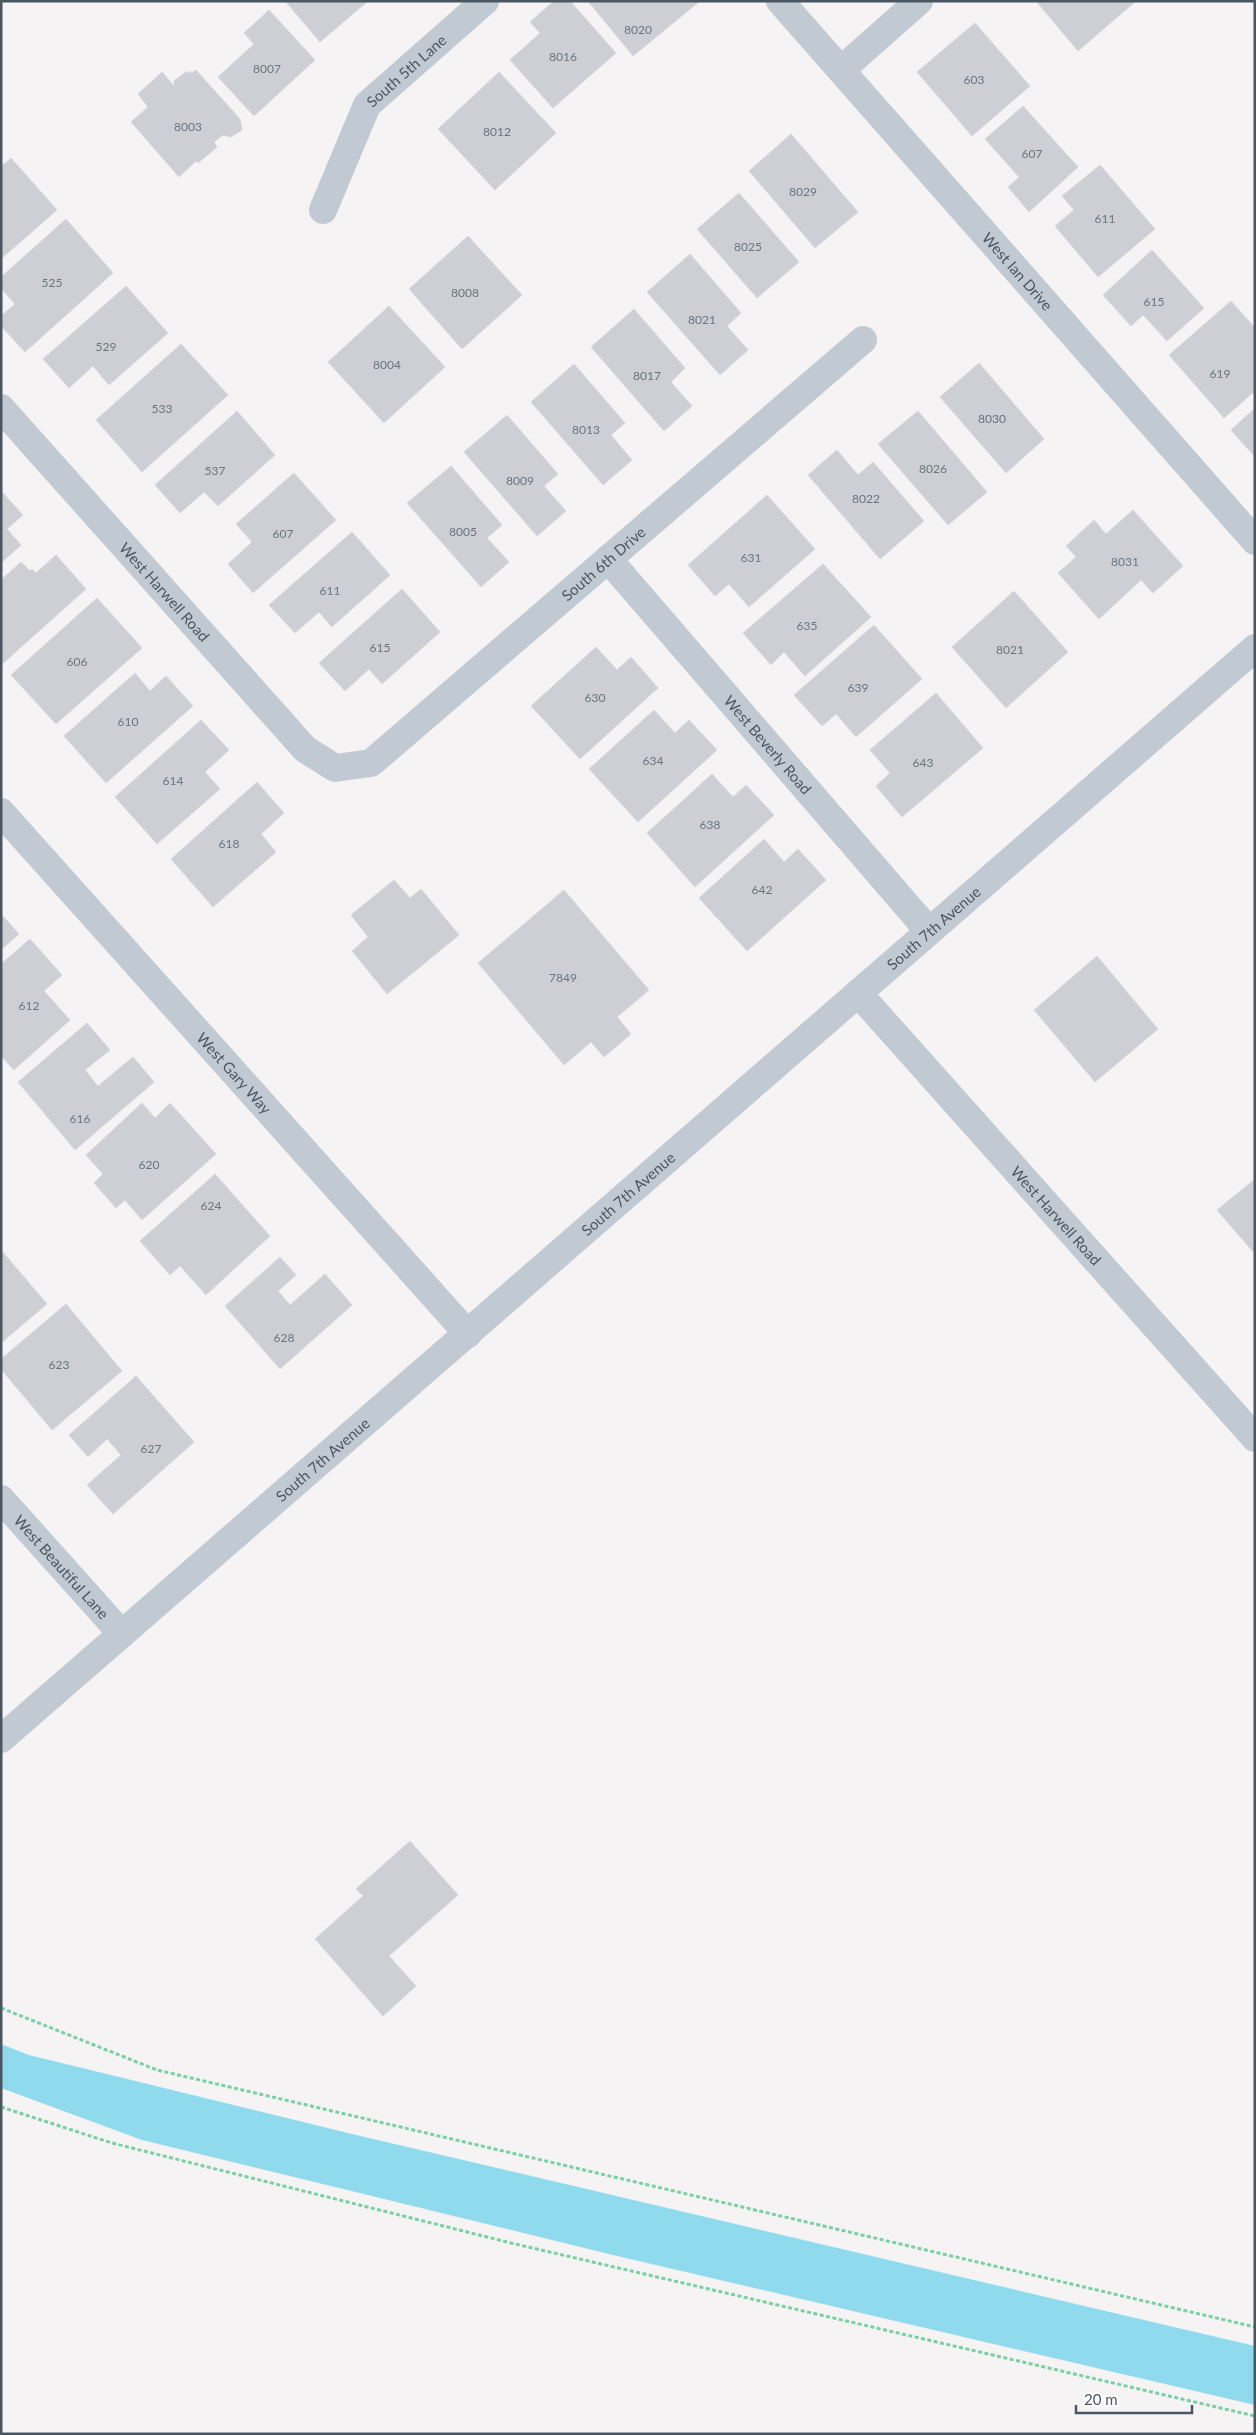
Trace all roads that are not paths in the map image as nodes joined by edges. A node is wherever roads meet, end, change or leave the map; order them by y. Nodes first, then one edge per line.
1 (485, 1) edge
2 (780, 1) edge
3 (919, 1) edge
4 (841, 70) junction
5 (323, 210) dead end
6 (863, 340) dead end
7 (1, 408) edge
8 (1255, 541) edge
9 (608, 560) junction
10 (1255, 648) edge
11 (335, 768) joint
12 (1, 812) edge
13 (928, 930) junction
14 (858, 993) junction
15 (468, 1334) junction
16 (1255, 1438) edge
17 (1, 1499) edge
18 (122, 1634) junction
19 (1, 1739) edge

1 - 5 street, South 5th Lane
2 - 4 street, West Ian Drive
3 - 4 street
4 - 8 street, West Ian Drive
6 - 9 street, South 6th Drive
7 - 11 street, West Harwell Road
9 - 11 street, South 6th Drive
9 - 13 street, West Beverly Road
10 - 13 street, South 7th Avenue
12 - 15 street, West Gary Way
13 - 14 street, South 7th Avenue
14 - 15 street, South 7th Avenue
14 - 16 street, West Harwell Road
15 - 18 street, South 7th Avenue
17 - 18 street, West Beautiful Lane
18 - 19 street, South 7th Avenue

